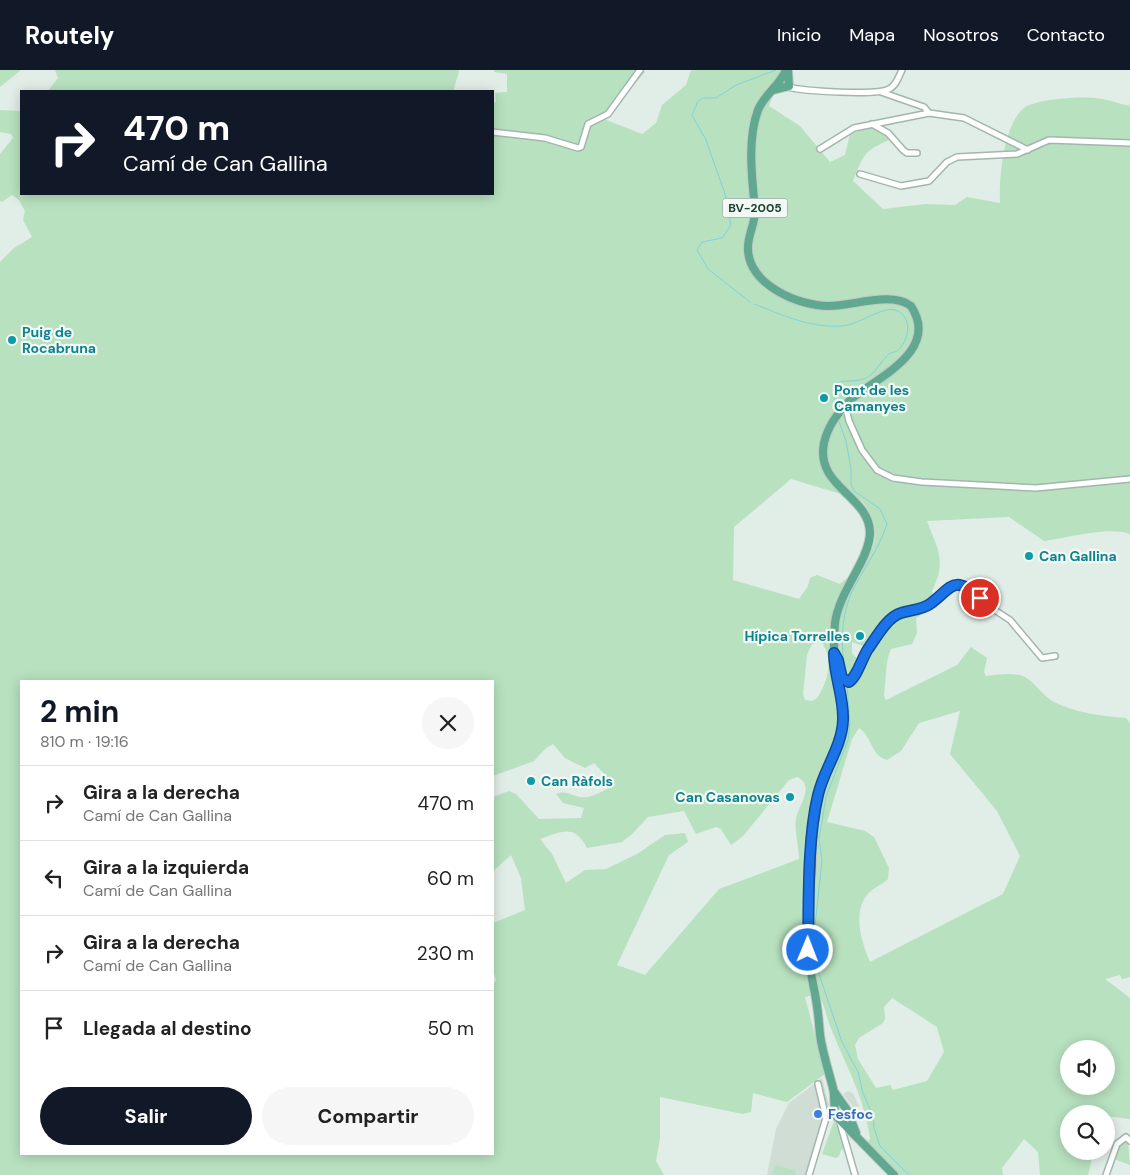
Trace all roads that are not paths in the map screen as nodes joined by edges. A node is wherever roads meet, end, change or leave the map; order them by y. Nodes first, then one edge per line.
1 (640, 70) edge
2 (902, 70) edge
3 (785, 79) edge
4 (882, 92) junction
5 (929, 113) junction
6 (871, 124) junction
7 (494, 132) edge
8 (1130, 143) edge
9 (820, 149) dead end
10 (1028, 150) junction
11 (917, 153) dead end
12 (860, 174) dead end
13 (845, 405) junction
14 (1130, 479) edge
15 (834, 653) junction
16 (1055, 656) dead end
17 (818, 1084) dead end
18 (824, 1106) junction
19 (836, 1109) junction
20 (826, 1121) junction
21 (844, 1121) junction
22 (1130, 1141) edge
23 (809, 1175) edge
24 (854, 1175) edge
25 (894, 1175) edge
26 (1106, 1175) edge

1 - 7 street
2 - 4 street
3 - 4 street
3 - 13 main road, BV-2005
4 - 5 street
5 - 6 street
5 - 10 street
6 - 9 street
6 - 11 street
8 - 10 street
10 - 12 street
13 - 14 street
13 - 15 main road, BV-2005
15 - 16 street
15 - 19 main road, BV-2005
17 - 18 street
18 - 19 street
18 - 20 street
19 - 20 street
19 - 21 main road, BV-2005
19 - 21 main road, BV-2005
20 - 21 street
20 - 23 street
21 - 24 street
21 - 25 main road, BV-2005
22 - 26 street

